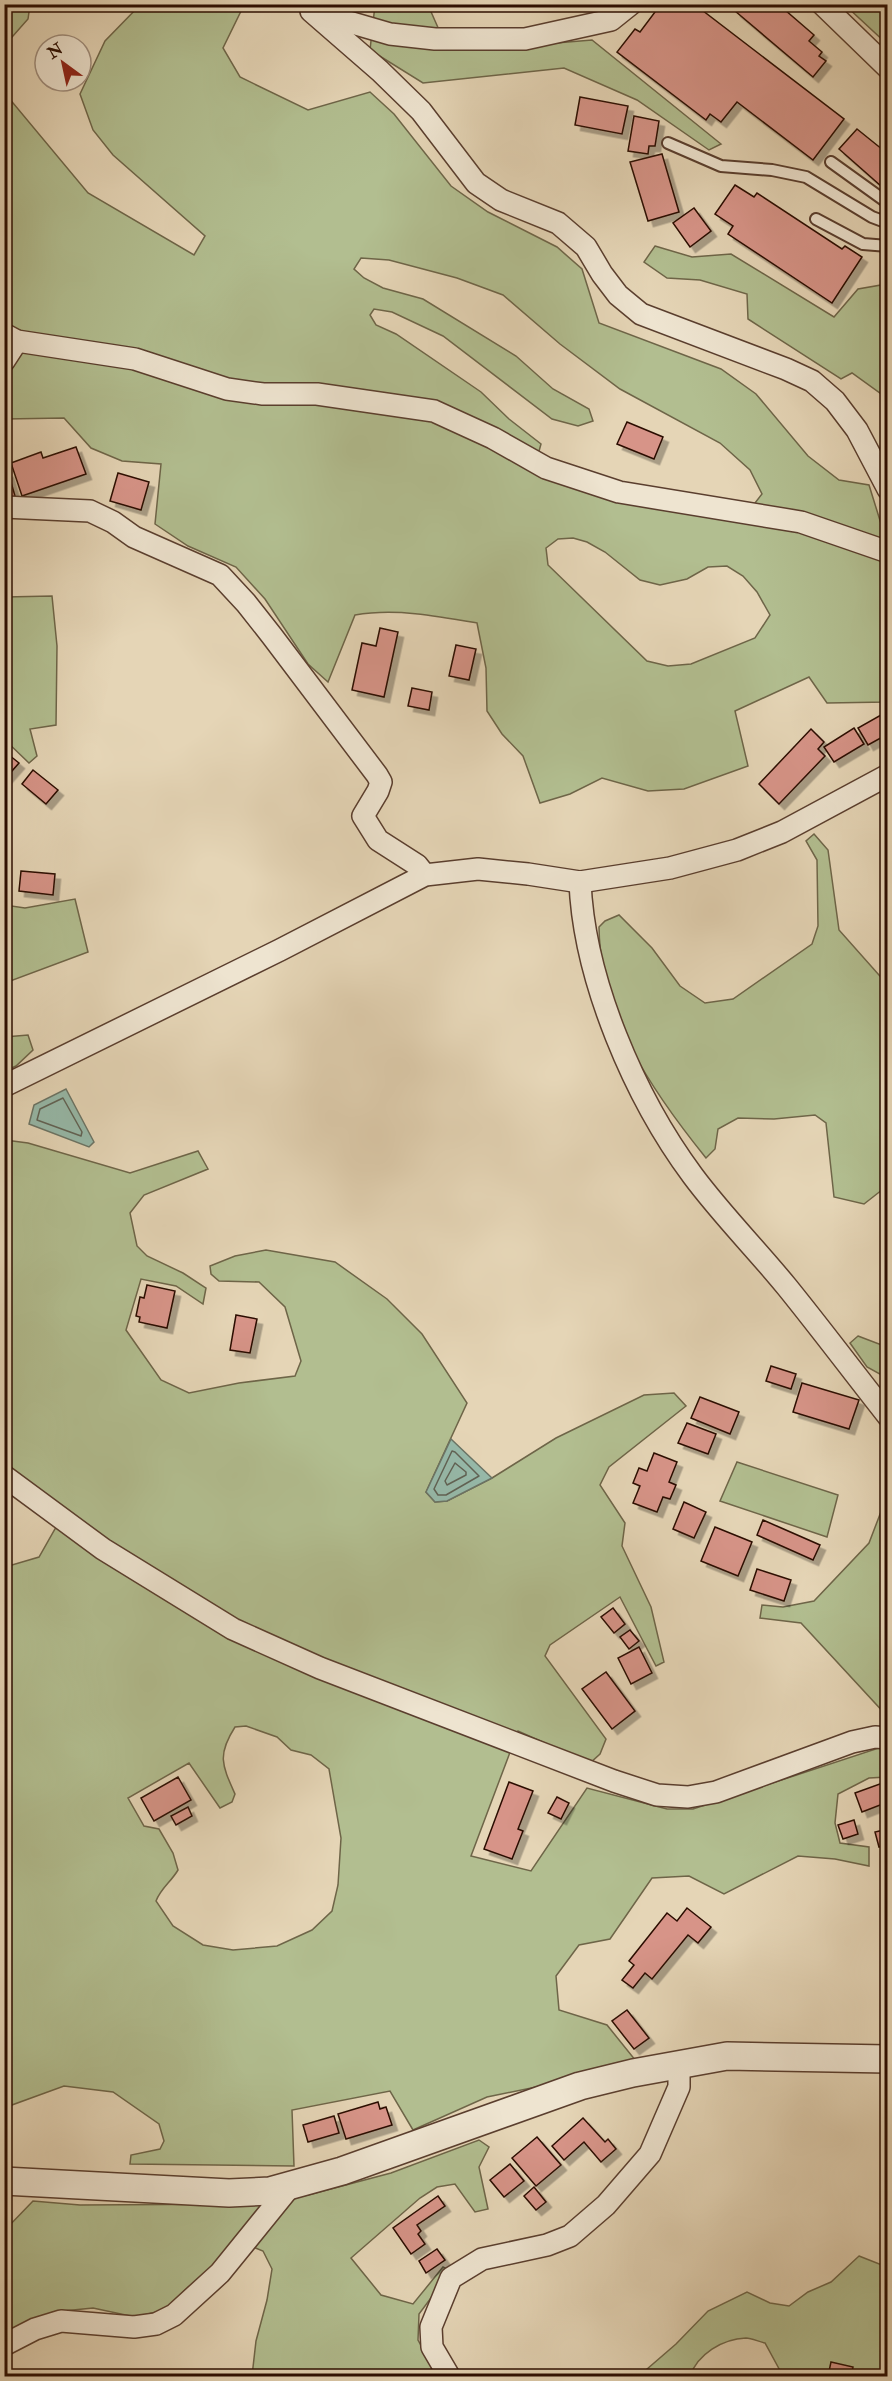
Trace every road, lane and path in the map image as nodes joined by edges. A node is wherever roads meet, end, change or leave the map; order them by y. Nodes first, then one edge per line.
1 (631, 4) edge
2 (822, 4) edge
3 (307, 8) edge
4 (888, 68) edge
5 (668, 143) dead end
6 (831, 162) dead end
7 (888, 203) edge
8 (816, 219) dead end
9 (888, 223) edge
10 (888, 246) edge
11 (11, 338) edge
12 (4, 361) edge
13 (888, 489) edge
14 (4, 507) edge
15 (888, 552) edge
16 (888, 775) edge
17 (425, 875) junction
18 (580, 882) junction
19 (4, 1086) edge
20 (888, 1416) edge
21 (4, 1476) edge
22 (888, 1738) edge
23 (888, 2059) edge
24 (679, 2063) junction
25 (4, 2181) edge
26 (293, 2183) junction
27 (4, 2345) edge
28 (449, 2376) edge

1 - 3 street
2 - 4 street
3 - 13 street
5 - 9 lane
6 - 7 lane
8 - 10 lane
11 - 12 street
11 - 15 street
14 - 17 street
16 - 18 street
17 - 18 street
17 - 19 street
18 - 20 street
21 - 22 street
23 - 24 street
24 - 26 street
24 - 28 street
25 - 26 street
26 - 27 street

